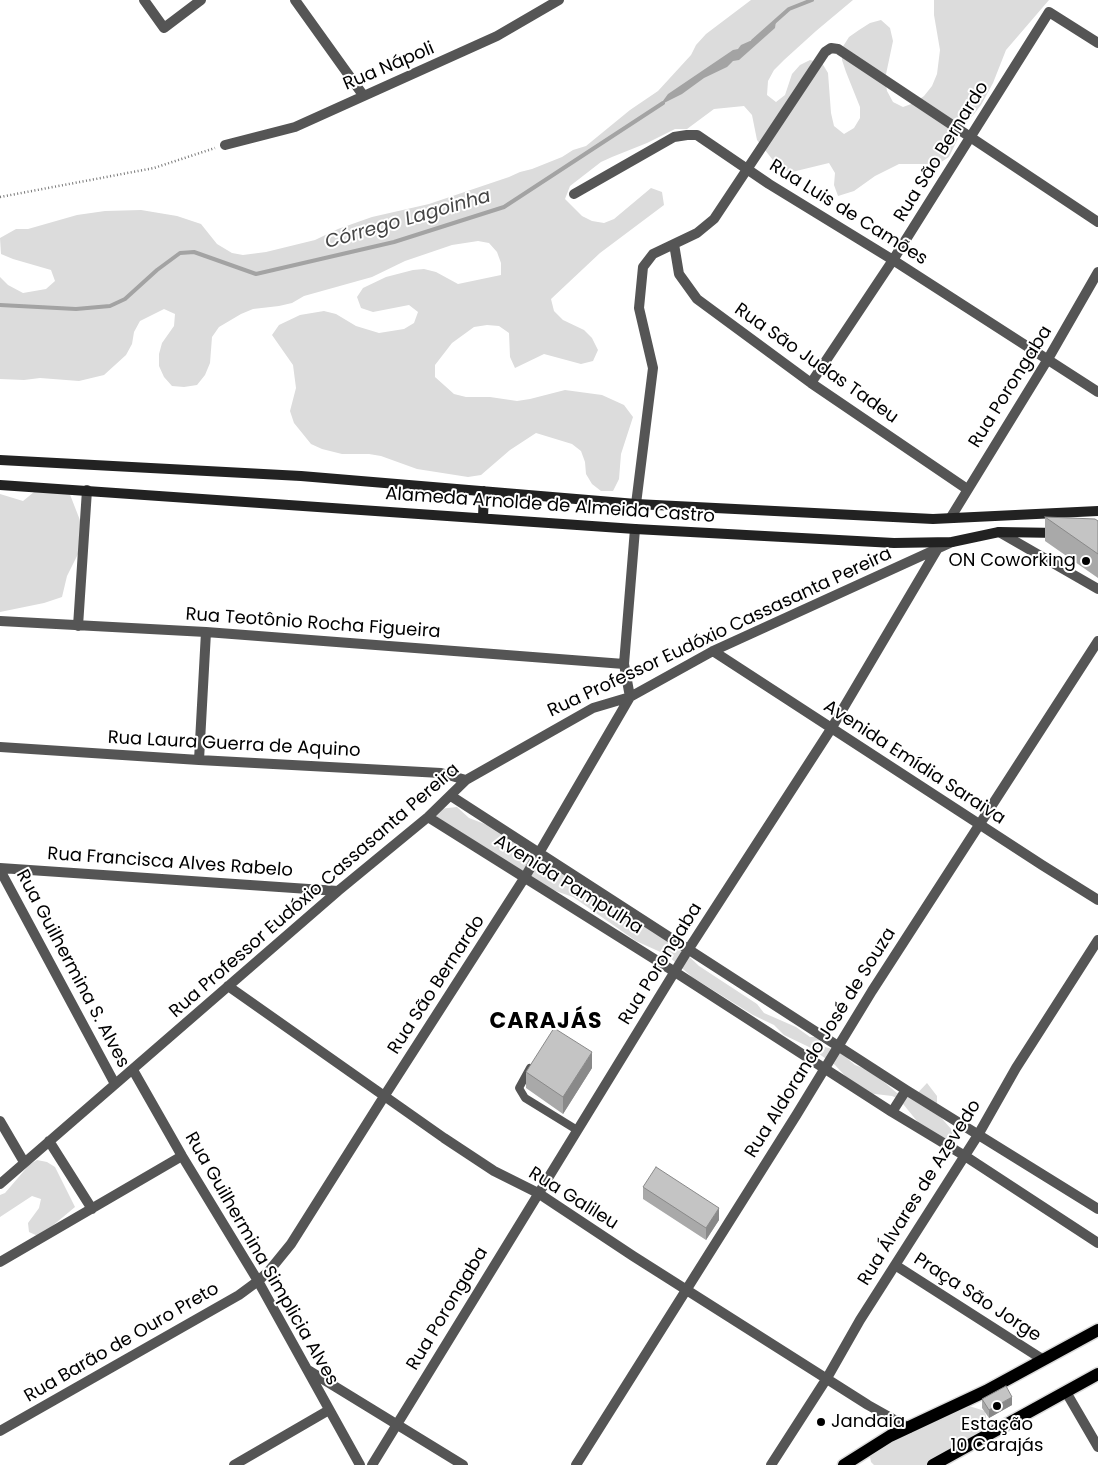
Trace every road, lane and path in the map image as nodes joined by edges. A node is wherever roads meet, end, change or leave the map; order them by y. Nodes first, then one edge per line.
1 (144, 0) edge
2 (201, 0) edge
3 (296, 0) edge
4 (560, 0) edge
5 (1098, 44) edge
6 (363, 95) junction
7 (970, 137) junction
8 (225, 145) joint
9 (747, 169) junction
10 (574, 194) dead end
11 (0, 197) edge
12 (1098, 222) edge
13 (674, 244) junction
14 (893, 260) junction
15 (1098, 272) edge
16 (1048, 359) junction
17 (811, 383) junction
18 (1098, 392) edge
19 (0, 460) edge
20 (0, 485) edge
21 (967, 489) junction
22 (87, 490) junction
23 (484, 491) junction
24 (636, 504) junction
25 (1098, 511) edge
26 (951, 517) junction
27 (483, 518) junction
28 (635, 529) junction
29 (999, 532) junction
30 (1068, 533) edge
31 (952, 542) junction
32 (938, 548) junction
33 (1098, 589) edge
34 (0, 621) edge
35 (78, 626) junction
36 (206, 632) junction
37 (1098, 641) edge
38 (713, 651) junction
39 (624, 664) junction
40 (630, 697) junction
41 (831, 729) junction
42 (0, 747) edge
43 (199, 760) junction
44 (466, 780) junction
45 (451, 796) junction
46 (428, 817) junction
47 (980, 824) junction
48 (540, 854) junction
49 (0, 869) edge
50 (525, 877) junction
51 (338, 891) junction
52 (1098, 900) edge
53 (1098, 940) edge
54 (688, 950) junction
55 (675, 972) junction
56 (228, 986) junction
57 (838, 1046) junction
58 (532, 1064) edge
59 (825, 1069) junction
60 (133, 1070) junction
61 (115, 1084) junction
62 (906, 1090) junction
63 (385, 1095) junction
64 (892, 1112) junction
65 (0, 1120) edge
66 (577, 1130) junction
67 (978, 1135) junction
68 (49, 1141) junction
69 (182, 1156) junction
70 (966, 1156) junction
71 (24, 1162) junction
72 (0, 1184) edge
73 (538, 1194) junction
74 (92, 1209) junction
75 (1098, 1209) edge
76 (1098, 1242) edge
77 (0, 1262) edge
78 (895, 1265) junction
79 (258, 1281) junction
80 (686, 1290) junction
81 (1098, 1330) edge
82 (1042, 1359) junction
83 (307, 1369) junction
84 (1098, 1374) edge
85 (827, 1378) junction
86 (1066, 1392) junction
87 (329, 1410) junction
88 (397, 1424) junction
89 (909, 1428) junction
90 (0, 1431) edge
91 (1098, 1447) edge
92 (234, 1465) edge
93 (360, 1465) edge
94 (372, 1465) edge
95 (463, 1465) edge
96 (576, 1465) edge
97 (771, 1465) edge
98 (844, 1465) edge
99 (933, 1465) edge

1 - 2 street
3 - 6 street
4 - 6 street, Rua Nápoli
5 - 7 street, Rua São Bernardo
6 - 8 street, Rua Nápoli
7 - 9 street
7 - 12 street
7 - 14 street, Rua São Bernardo
8 - 11 path
9 - 10 street, Rua Luis de Camões
9 - 13 street
9 - 14 street, Rua Luis de Camões
13 - 17 street, Rua São Judas Tadeu
13 - 24 street
14 - 16 street, Rua Luis de Camões
14 - 17 street, Rua São Bernardo
15 - 16 street, Rua Porongaba
16 - 18 street, Rua Luis de Camões
16 - 21 street, Rua Porongaba
17 - 21 street, Rua São Judas Tadeu
19 - 23 main road, Alameda Arnolde de Almeida Castro
20 - 22 main road, Alameda Arnolde de Almeida Castro
21 - 26 street, Rua Porongaba
22 - 27 main road, Alameda Arnolde de Almeida Castro
22 - 35 street
23 - 24 main road, Alameda Arnolde de Almeida Castro
23 - 27 main road
24 - 26 main road, Alameda Arnolde de Almeida Castro
25 - 26 main road, Alameda Arnolde de Almeida Castro
27 - 28 main road, Alameda Arnolde de Almeida Castro
28 - 31 main road, Alameda Arnolde de Almeida Castro
28 - 39 street
29 - 30 main road, Alameda Arnolde de Almeida Castro
29 - 31 main road, Alameda Arnolde de Almeida Castro
29 - 33 street
31 - 32 street, Rua Professor Eudóxio Cassasanta Pereira
32 - 38 street, Rua Professor Eudóxio Cassasanta Pereira
32 - 41 street, Rua Porongaba
34 - 35 street, Rua Teotônio Rocha Figueira
35 - 36 street, Rua Teotônio Rocha Figueira
36 - 39 street, Rua Teotônio Rocha Figueira
36 - 43 street
37 - 47 street, Rua Aldorando José de Souza
38 - 40 street, Rua Professor Eudóxio Cassasanta Pereira
38 - 41 street, Avenida Emídia Saraiva
39 - 40 street
40 - 44 street, Rua Professor Eudóxio Cassasanta Pereira
40 - 48 street, Rua São Bernardo
41 - 47 street, Avenida Emídia Saraiva
41 - 54 street, Rua Porongaba
42 - 43 street, Rua Laura Guerra de Aquino
43 - 44 street, Rua Laura Guerra de Aquino
44 - 45 street, Rua Professor Eudóxio Cassasanta Pereira
45 - 46 street, Rua Professor Eudóxio Cassasanta Pereira
45 - 48 street, Avenida Pampulha
46 - 50 street, Avenida Pampulha
46 - 51 street, Rua Professor Eudóxio Cassasanta Pereira
47 - 52 street, Avenida Emídia Saraiva
47 - 57 street, Rua Aldorando José de Souza
48 - 50 street, Rua São Bernardo
48 - 54 street, Avenida Pampulha
49 - 51 street, Rua Francisca Alves Rabelo
49 - 61 street, Rua Guilhermina S. Alves
50 - 55 street, Avenida Pampulha
50 - 63 street, Rua São Bernardo
51 - 56 street, Rua Professor Eudóxio Cassasanta Pereira
53 - 67 street, Rua Álvares de Azevedo
54 - 55 street, Rua Porongaba
54 - 57 street, Avenida Pampulha
55 - 59 street, Avenida Pampulha
55 - 66 street, Rua Porongaba
56 - 60 street, Rua Professor Eudóxio Cassasanta Pereira
56 - 63 street, Rua Galileu
57 - 59 street, Rua Aldorando José de Souza
57 - 62 street, Avenida Pampulha
58 - 66 lane
59 - 64 street, Avenida Pampulha
59 - 80 street, Rua Aldorando José de Souza
60 - 61 street, Rua Professor Eudóxio Cassasanta Pereira
60 - 69 street, Rua Guilhermina Simplicia Alves
61 - 68 street, Rua Professor Eudóxio Cassasanta Pereira
62 - 64 street
62 - 67 street, Avenida Pampulha
63 - 73 street, Rua Galileu
63 - 79 street, Rua São Bernardo
64 - 70 street, Avenida Pampulha
65 - 71 street
66 - 73 street, Rua Porongaba
67 - 70 street, Rua Álvares de Azevedo
67 - 75 street, Avenida Pampulha
68 - 71 street, Rua Professor Eudóxio Cassasanta Pereira
68 - 74 street
69 - 74 street
69 - 79 street, Rua Guilhermina Simplicia Alves
70 - 76 street, Avenida Pampulha
70 - 78 street, Rua Álvares de Azevedo
71 - 72 street, Rua Professor Eudóxio Cassasanta Pereira
73 - 80 street, Rua Galileu
73 - 88 street, Rua Porongaba
74 - 77 street
78 - 82 street, Praça São Jorge
78 - 85 street, Rua Álvares de Azevedo
79 - 83 street, Rua Guilhermina Simplicia Alves
79 - 90 street, Rua Barão de Ouro Preto
80 - 85 street, Rua Galileu
80 - 96 street, Rua Aldorando José de Souza
81 - 82 main road
82 - 89 main road
83 - 87 street, Rua Guilhermina Simplicia Alves
83 - 88 street
84 - 86 main road
85 - 89 street, Rua Galileu
85 - 97 street, Rua Álvares de Azevedo
86 - 91 street
86 - 99 main road
87 - 92 street
87 - 93 street, Rua Guilhermina Simplicia Alves
88 - 94 street, Rua Porongaba
88 - 95 street
89 - 98 main road

